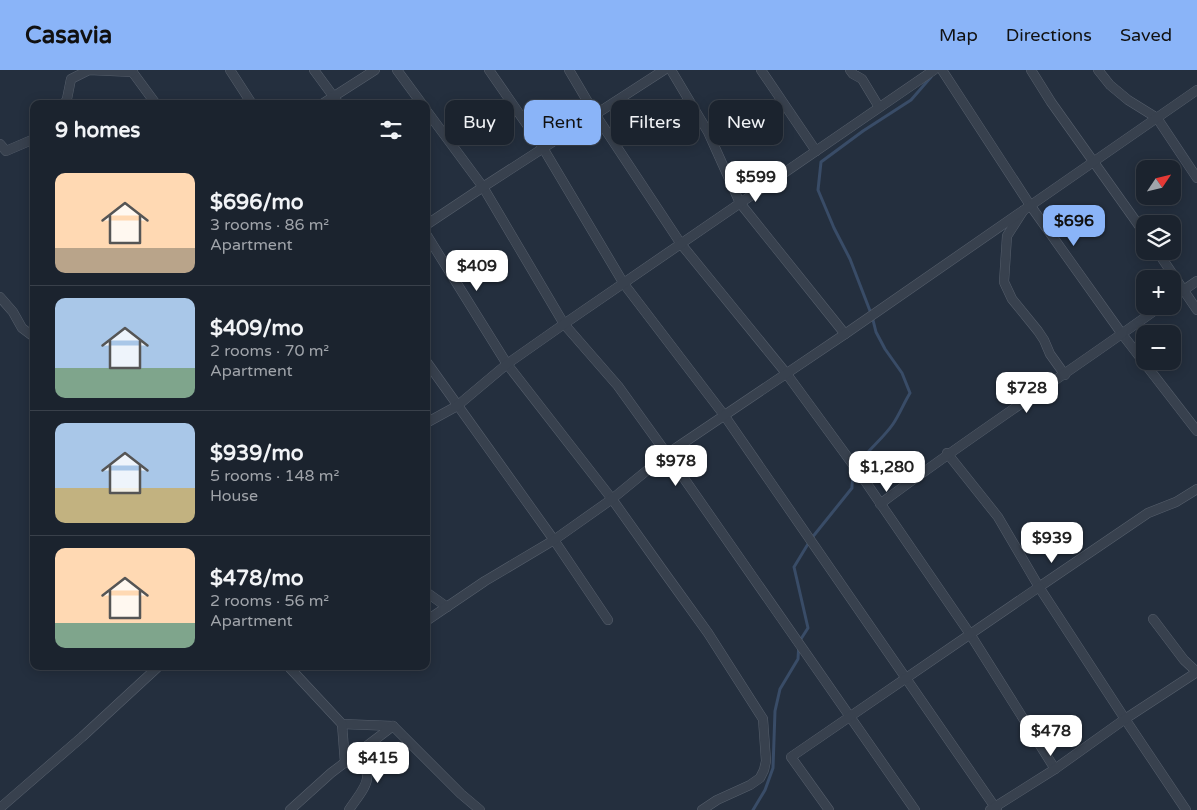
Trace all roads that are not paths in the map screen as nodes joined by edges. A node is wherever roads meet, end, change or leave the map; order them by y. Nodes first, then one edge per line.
1 (132, 70) edge
2 (230, 70) edge
3 (314, 70) edge
4 (375, 70) edge
5 (397, 70) edge
6 (490, 70) edge
7 (569, 70) edge
8 (664, 70) edge
9 (671, 70) edge
10 (761, 70) edge
11 (850, 70) edge
12 (934, 70) edge
13 (942, 70) edge
14 (1031, 70) edge
15 (1098, 70) edge
16 (1197, 90) edge
17 (66, 100) edge
18 (153, 100) edge
19 (249, 100) edge
20 (336, 100) edge
21 (419, 100) edge
22 (587, 100) edge
23 (879, 107) junction
24 (601, 110) edge
25 (430, 115) edge
26 (1156, 118) junction
27 (601, 123) edge
28 (30, 141) edge
29 (0, 144) edge
30 (548, 145) edge
31 (543, 148) junction
32 (816, 152) junction
33 (1094, 161) junction
34 (1197, 178) edge
35 (483, 187) junction
36 (740, 203) junction
37 (1027, 207) junction
38 (1136, 221) edge
39 (430, 222) edge
40 (430, 241) edge
41 (681, 244) junction
42 (1163, 260) edge
43 (1197, 281) edge
44 (624, 284) junction
45 (1184, 290) junction
46 (1181, 292) edge
47 (0, 297) edge
48 (1197, 310) edge
49 (1148, 315) edge
50 (564, 324) junction
51 (30, 334) edge
52 (845, 334) junction
53 (1122, 334) junction
54 (507, 364) junction
55 (430, 367) edge
56 (786, 373) junction
57 (1065, 375) junction
58 (456, 406) junction
59 (724, 415) junction
60 (430, 421) edge
61 (1197, 431) edge
62 (948, 453) junction
63 (667, 454) junction
64 (1197, 489) edge
65 (612, 499) junction
66 (880, 504) junction
67 (554, 540) junction
68 (1039, 587) junction
69 (430, 595) edge
70 (447, 606) junction
71 (430, 618) edge
72 (1153, 619) dead end
73 (608, 620) dead end
74 (970, 634) junction
75 (155, 670) edge
76 (292, 670) edge
77 (906, 678) junction
78 (850, 716) junction
79 (1125, 719) junction
80 (342, 724) junction
81 (393, 726) junction
82 (358, 753) junction
83 (345, 763) junction
84 (1055, 769) junction
85 (0, 808) edge
86 (993, 809) edge
87 (290, 810) edge
88 (348, 810) edge
89 (480, 810) edge
90 (702, 810) edge
91 (828, 810) edge
92 (915, 810) edge
93 (1186, 810) edge

1 - 17 street
1 - 18 street
2 - 19 street
3 - 20 street
4 - 20 street
5 - 21 street
6 - 31 street
7 - 22 street
8 - 24 street
9 - 36 street
10 - 32 street
11 - 23 street
12 - 23 street
13 - 37 street
14 - 33 street
15 - 26 street
16 - 26 street
23 - 32 street
25 - 35 street
26 - 33 street
26 - 34 street
27 - 41 street
28 - 29 street
30 - 31 street
31 - 35 street
31 - 44 street
32 - 36 street
33 - 37 street
33 - 38 street
35 - 39 street
35 - 50 street
36 - 41 street
36 - 52 street
37 - 52 street
37 - 53 street
37 - 57 street
40 - 54 street
41 - 44 street
41 - 56 street
42 - 45 street
43 - 45 street
44 - 50 street
44 - 59 street
45 - 46 street
45 - 48 street
47 - 51 street
49 - 53 street
50 - 54 street
50 - 63 street
52 - 56 street
53 - 57 street
53 - 61 street
54 - 58 street
54 - 65 street
55 - 58 street
56 - 59 street
56 - 66 street
57 - 62 street
58 - 60 street
58 - 67 street
59 - 63 street
59 - 77 street
62 - 66 street
62 - 68 street
63 - 65 street
63 - 78 street
64 - 68 street
65 - 67 street
65 - 90 street
66 - 74 street
67 - 70 street
67 - 73 street
68 - 74 street
68 - 79 street
69 - 70 street
70 - 71 street
72 - 79 street
74 - 77 street
74 - 84 street
75 - 85 street
76 - 80 street
77 - 78 street
77 - 86 street
78 - 91 street
78 - 92 street
79 - 84 street
79 - 93 street
80 - 81 street
80 - 83 street
81 - 82 street
81 - 89 street
82 - 83 street
82 - 88 street
83 - 87 street
84 - 86 street

